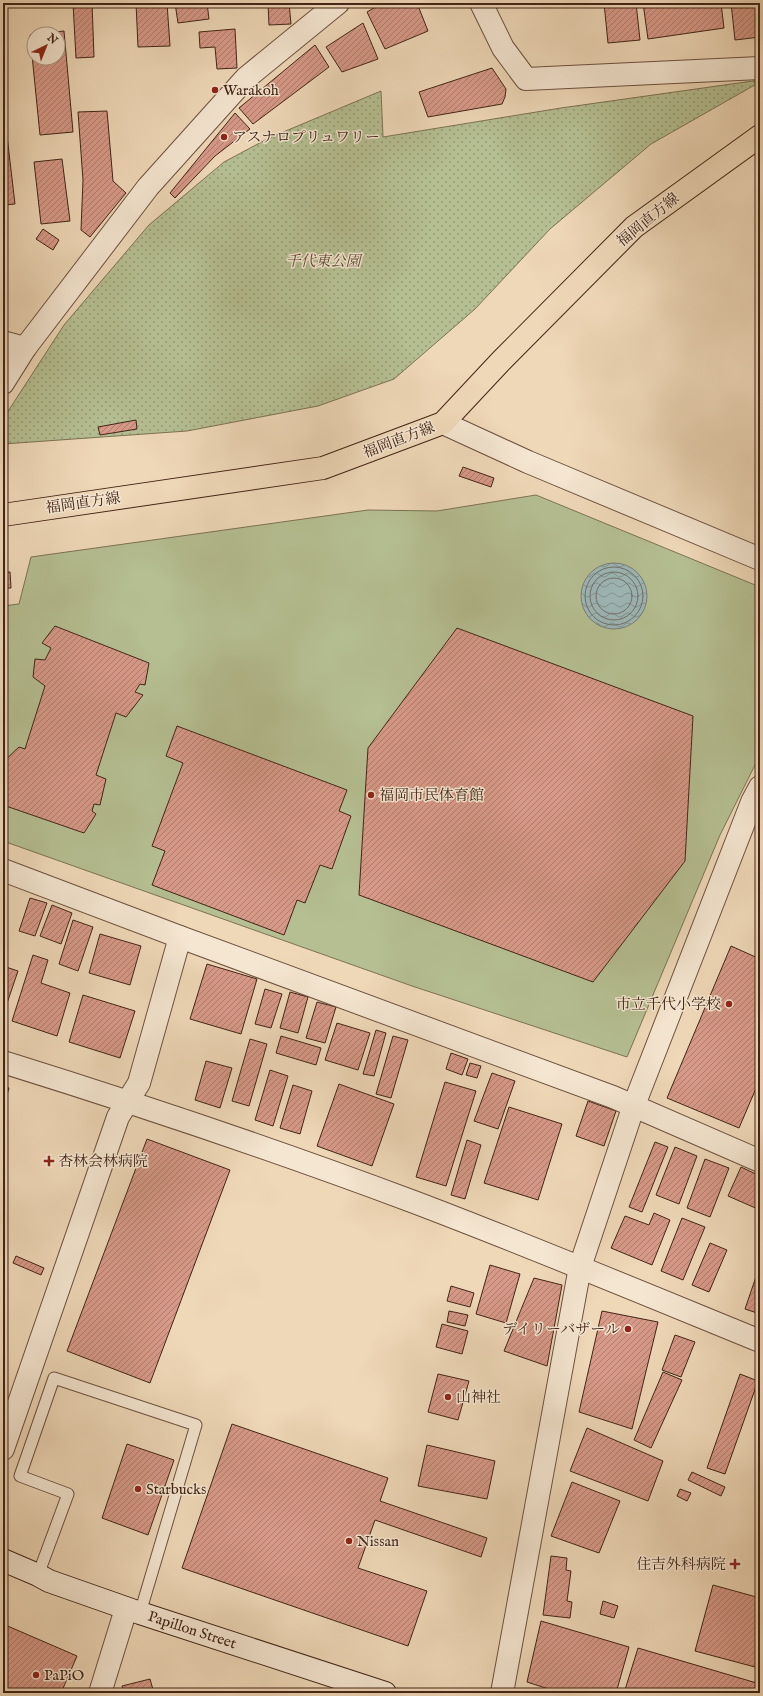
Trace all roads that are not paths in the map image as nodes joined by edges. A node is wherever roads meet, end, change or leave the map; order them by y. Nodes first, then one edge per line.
1 (338, 3) edge
2 (481, 3) edge
3 (760, 68) edge
4 (760, 136) edge
5 (3, 342) edge
6 (25, 348) junction
7 (3, 383) edge
8 (442, 423) junction
9 (3, 515) edge
10 (760, 559) edge
11 (760, 787) edge
12 (3, 870) edge
13 (180, 937) junction
14 (3, 1062) edge
15 (127, 1100) junction
16 (634, 1105) junction
17 (760, 1161) edge
18 (580, 1267) junction
19 (760, 1342) edge
20 (3, 1449) edge
21 (3, 1560) edge
22 (38, 1575) junction
23 (133, 1611) junction
24 (100, 1693) edge
25 (385, 1693) edge
26 (502, 1693) edge

1 - 6 street
2 - 3 street
4 - 8 main road, 福岡直方線
5 - 6 street
6 - 7 street
8 - 9 main road, 福岡直方線
8 - 10 street
11 - 16 street
12 - 13 street
13 - 15 street
13 - 16 street
14 - 15 street
15 - 18 street
15 - 20 street
16 - 17 street
16 - 18 street
18 - 19 street
18 - 26 street
21 - 22 street, Papillon Street
22 - 23 street, Papillon Street
22 - 23 lane
23 - 24 street
23 - 25 street, Papillon Street

